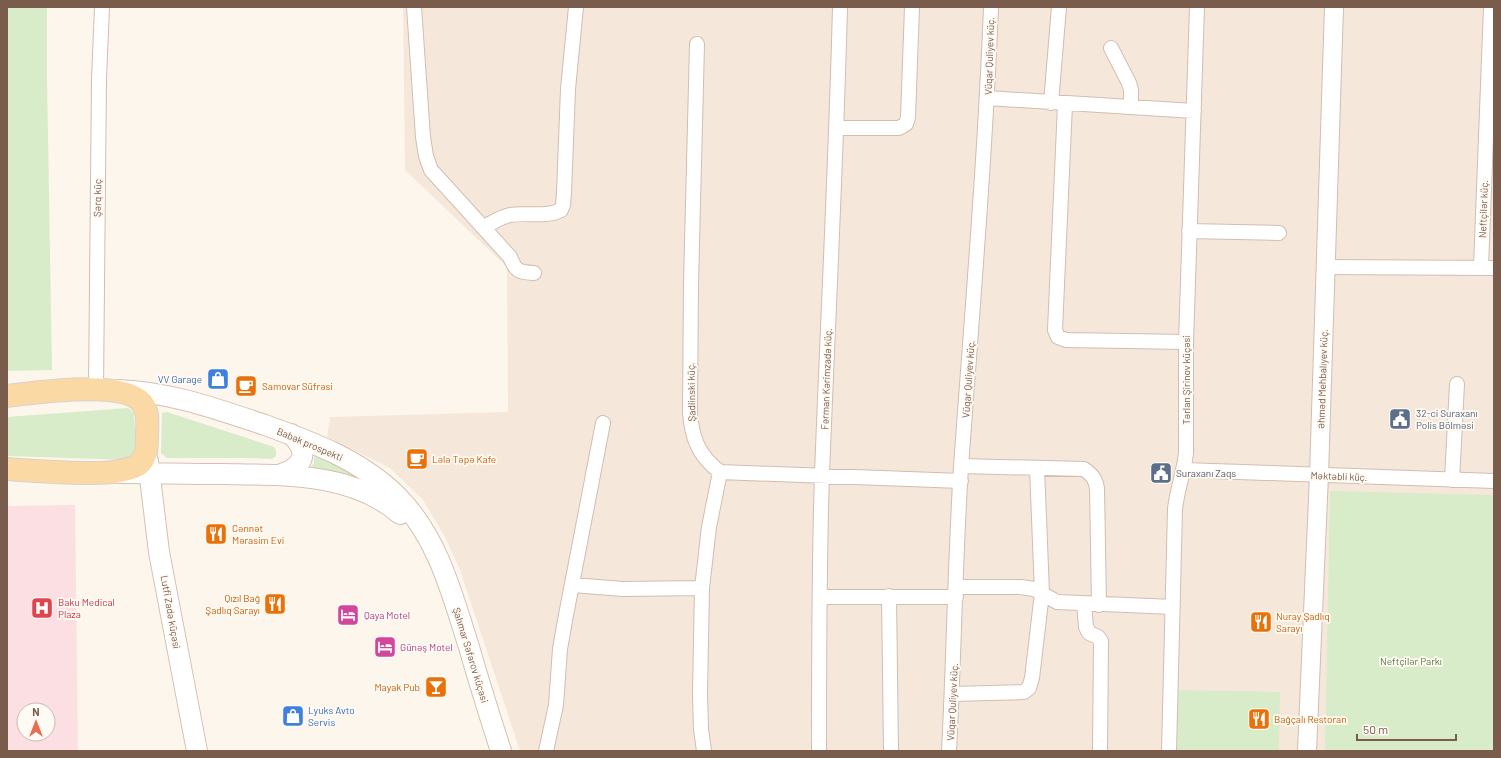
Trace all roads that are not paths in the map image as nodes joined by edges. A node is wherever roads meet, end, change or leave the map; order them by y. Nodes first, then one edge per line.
1 (102, 7) edge
2 (414, 7) edge
3 (576, 7) edge
4 (840, 7) edge
5 (912, 7) edge
6 (991, 7) edge
7 (1059, 7) edge
8 (1197, 7) edge
9 (1334, 7) edge
10 (1492, 14) edge
11 (697, 44) dead end
12 (1111, 48) dead end
13 (987, 98) junction
14 (1058, 103) junction
15 (1131, 107) junction
16 (1194, 111) junction
17 (837, 128) junction
18 (484, 227) junction
19 (1189, 231) junction
20 (1279, 233) dead end
21 (1326, 267) junction
22 (1487, 268) edge
23 (534, 272) dead end
24 (1186, 342) junction
25 (1457, 384) dead end
26 (104, 390) junction
27 (7, 391) edge
28 (43, 391) junction
29 (7, 396) edge
30 (603, 423) dead end
31 (291, 434) junction
32 (147, 451) junction
33 (962, 466) junction
34 (1037, 468) junction
35 (7, 469) edge
36 (1184, 470) junction
37 (44, 472) junction
38 (720, 472) junction
39 (7, 473) edge
40 (102, 473) junction
41 (149, 473) junction
42 (279, 475) junction
43 (822, 475) junction
44 (1318, 475) junction
45 (1452, 480) junction
46 (961, 481) junction
47 (1494, 481) edge
48 (436, 554) junction
49 (573, 585) junction
50 (702, 588) junction
51 (956, 592) junction
52 (1042, 593) junction
53 (889, 596) junction
54 (820, 597) junction
55 (1084, 604) junction
56 (1099, 605) junction
57 (1173, 607) junction
58 (952, 694) junction
59 (197, 751) edge
60 (501, 751) edge
61 (546, 751) edge
62 (704, 751) edge
63 (819, 751) edge
64 (891, 751) edge
65 (949, 751) edge
66 (1100, 751) edge
67 (1169, 751) edge
68 (1307, 751) edge

1 - 26 street, Şərq küç
2 - 18 street
3 - 18 street
4 - 17 street, Fərman Kərimzadə küç.
5 - 17 street
6 - 13 street, Vüqar Quliyev küç.
7 - 14 street
8 - 16 street, Tərlan Şirinov küçəsi
9 - 21 street, Əhməd Mehbalıyev küç.
10 - 22 street, Neftçilər küç.
11 - 38 street, Şadlinski küç.
12 - 15 street
13 - 14 street
13 - 33 street, Vüqar Quliyev küç.
14 - 15 street
14 - 24 street
15 - 16 street
16 - 19 street, Tərlan Şirinov küçəsi
17 - 43 street, Fərman Kərimzadə küç.
18 - 23 street
19 - 20 street
19 - 24 street, Tərlan Şirinov küçəsi
21 - 22 street
21 - 44 street, Əhməd Mehbalıyev küç.
24 - 36 street, Tərlan Şirinov küçəsi
25 - 45 street
26 - 28 main road, Babək prospekti
26 - 31 main road, Babək prospekti
26 - 32 main road, Babək prospekti
27 - 28 main road, Babək prospekti
28 - 29 main road, Babək prospekti
30 - 49 street
31 - 42 main road
31 - 48 main road, Babək prospekti
32 - 40 main road
32 - 41 main road, Lutfi Zadə küçəsi
33 - 34 street
33 - 46 street, Vüqar Quliyev küç.
34 - 52 street
34 - 56 street
35 - 37 main road
36 - 44 street, Məktəbli küç.
36 - 57 street, Tərlan Şirinov küçəsi
37 - 39 main road
37 - 40 main road
38 - 43 street
38 - 50 street
40 - 41 main road
41 - 42 main road
41 - 59 main road, Lutfi Zadə küçəsi
42 - 48 main road
43 - 46 street
43 - 54 street, Fərman Kərimzadə küç.
44 - 45 street, Məktəbli küç.
44 - 68 street, Əhməd Mehbalıyev küç.
45 - 47 street, Məktəbli küç.
46 - 51 street, Vüqar Quliyev küç.
48 - 60 main road, Şahmar Səfərov küçəsi
49 - 50 street
49 - 61 street
50 - 62 street
51 - 52 street
51 - 53 street
51 - 58 street, Vüqar Quliyev küç.
52 - 55 street
52 - 58 street
53 - 54 street
53 - 64 street
54 - 63 street, Fərman Kərimzadə küç.
55 - 56 street
55 - 66 street
56 - 57 street
57 - 67 street, Tərlan Şirinov küçəsi
58 - 65 street, Vüqar Quliyev küç.

